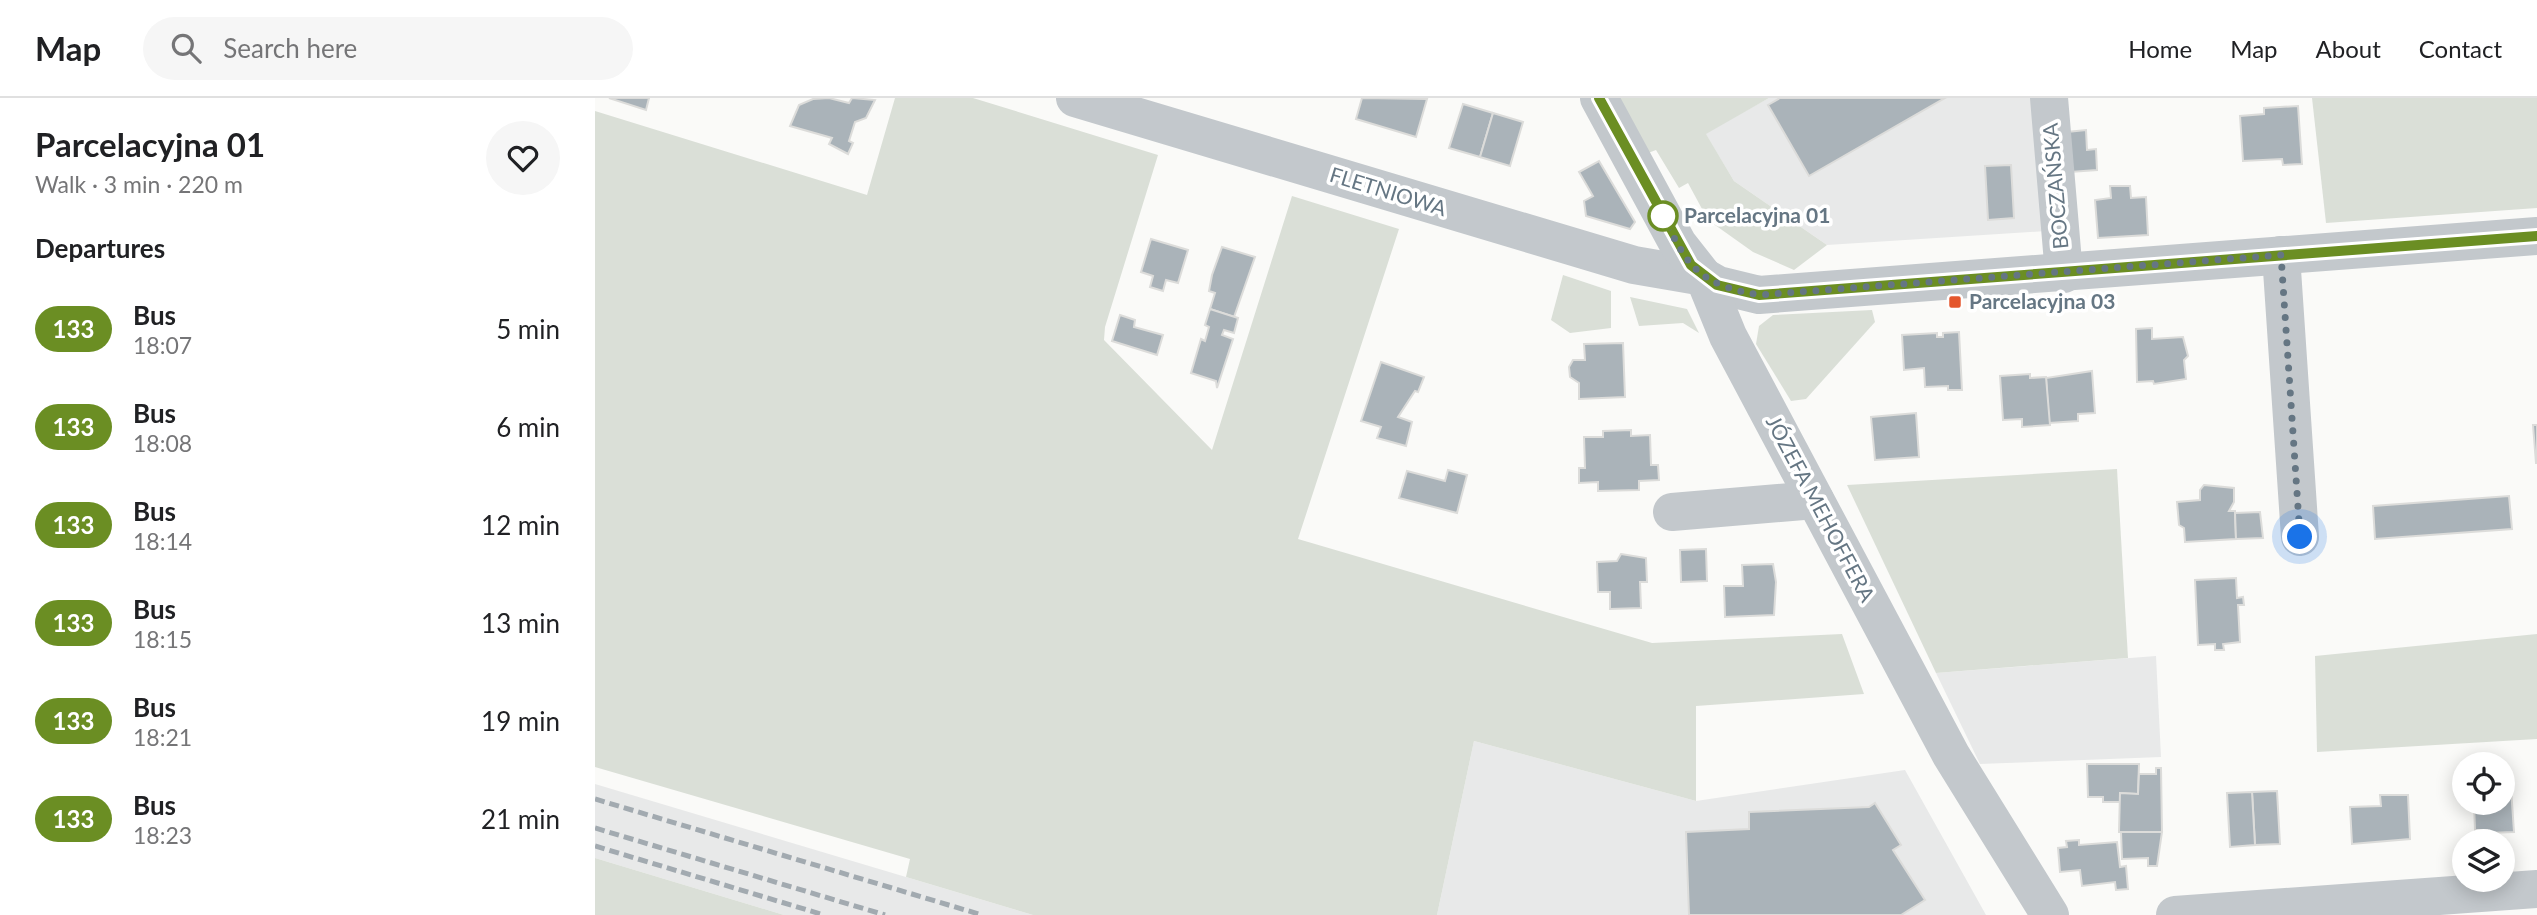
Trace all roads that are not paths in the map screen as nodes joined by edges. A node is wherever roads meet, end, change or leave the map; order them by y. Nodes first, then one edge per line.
1 (1599, 98) edge
2 (2049, 98) edge
3 (1097, 101) edge
4 (2537, 236) edge
5 (2281, 255) junction
6 (2064, 274) junction
7 (1703, 277) junction
8 (1815, 500) junction
9 (1672, 512) dead end
10 (2300, 537) dead end
11 (2537, 889) edge
12 (2050, 915) edge
13 (2175, 915) edge

1 - 7 street, JÓZEFA MEHOFFERA
2 - 6 street, BOCZAŃSKA
3 - 7 street, FLETNIOWA
4 - 5 street, FLETNIOWA
5 - 6 street, FLETNIOWA
5 - 10 street
6 - 7 street, FLETNIOWA
7 - 8 street, JÓZEFA MEHOFFERA
8 - 9 street
8 - 12 street, JÓZEFA MEHOFFERA
11 - 13 street

